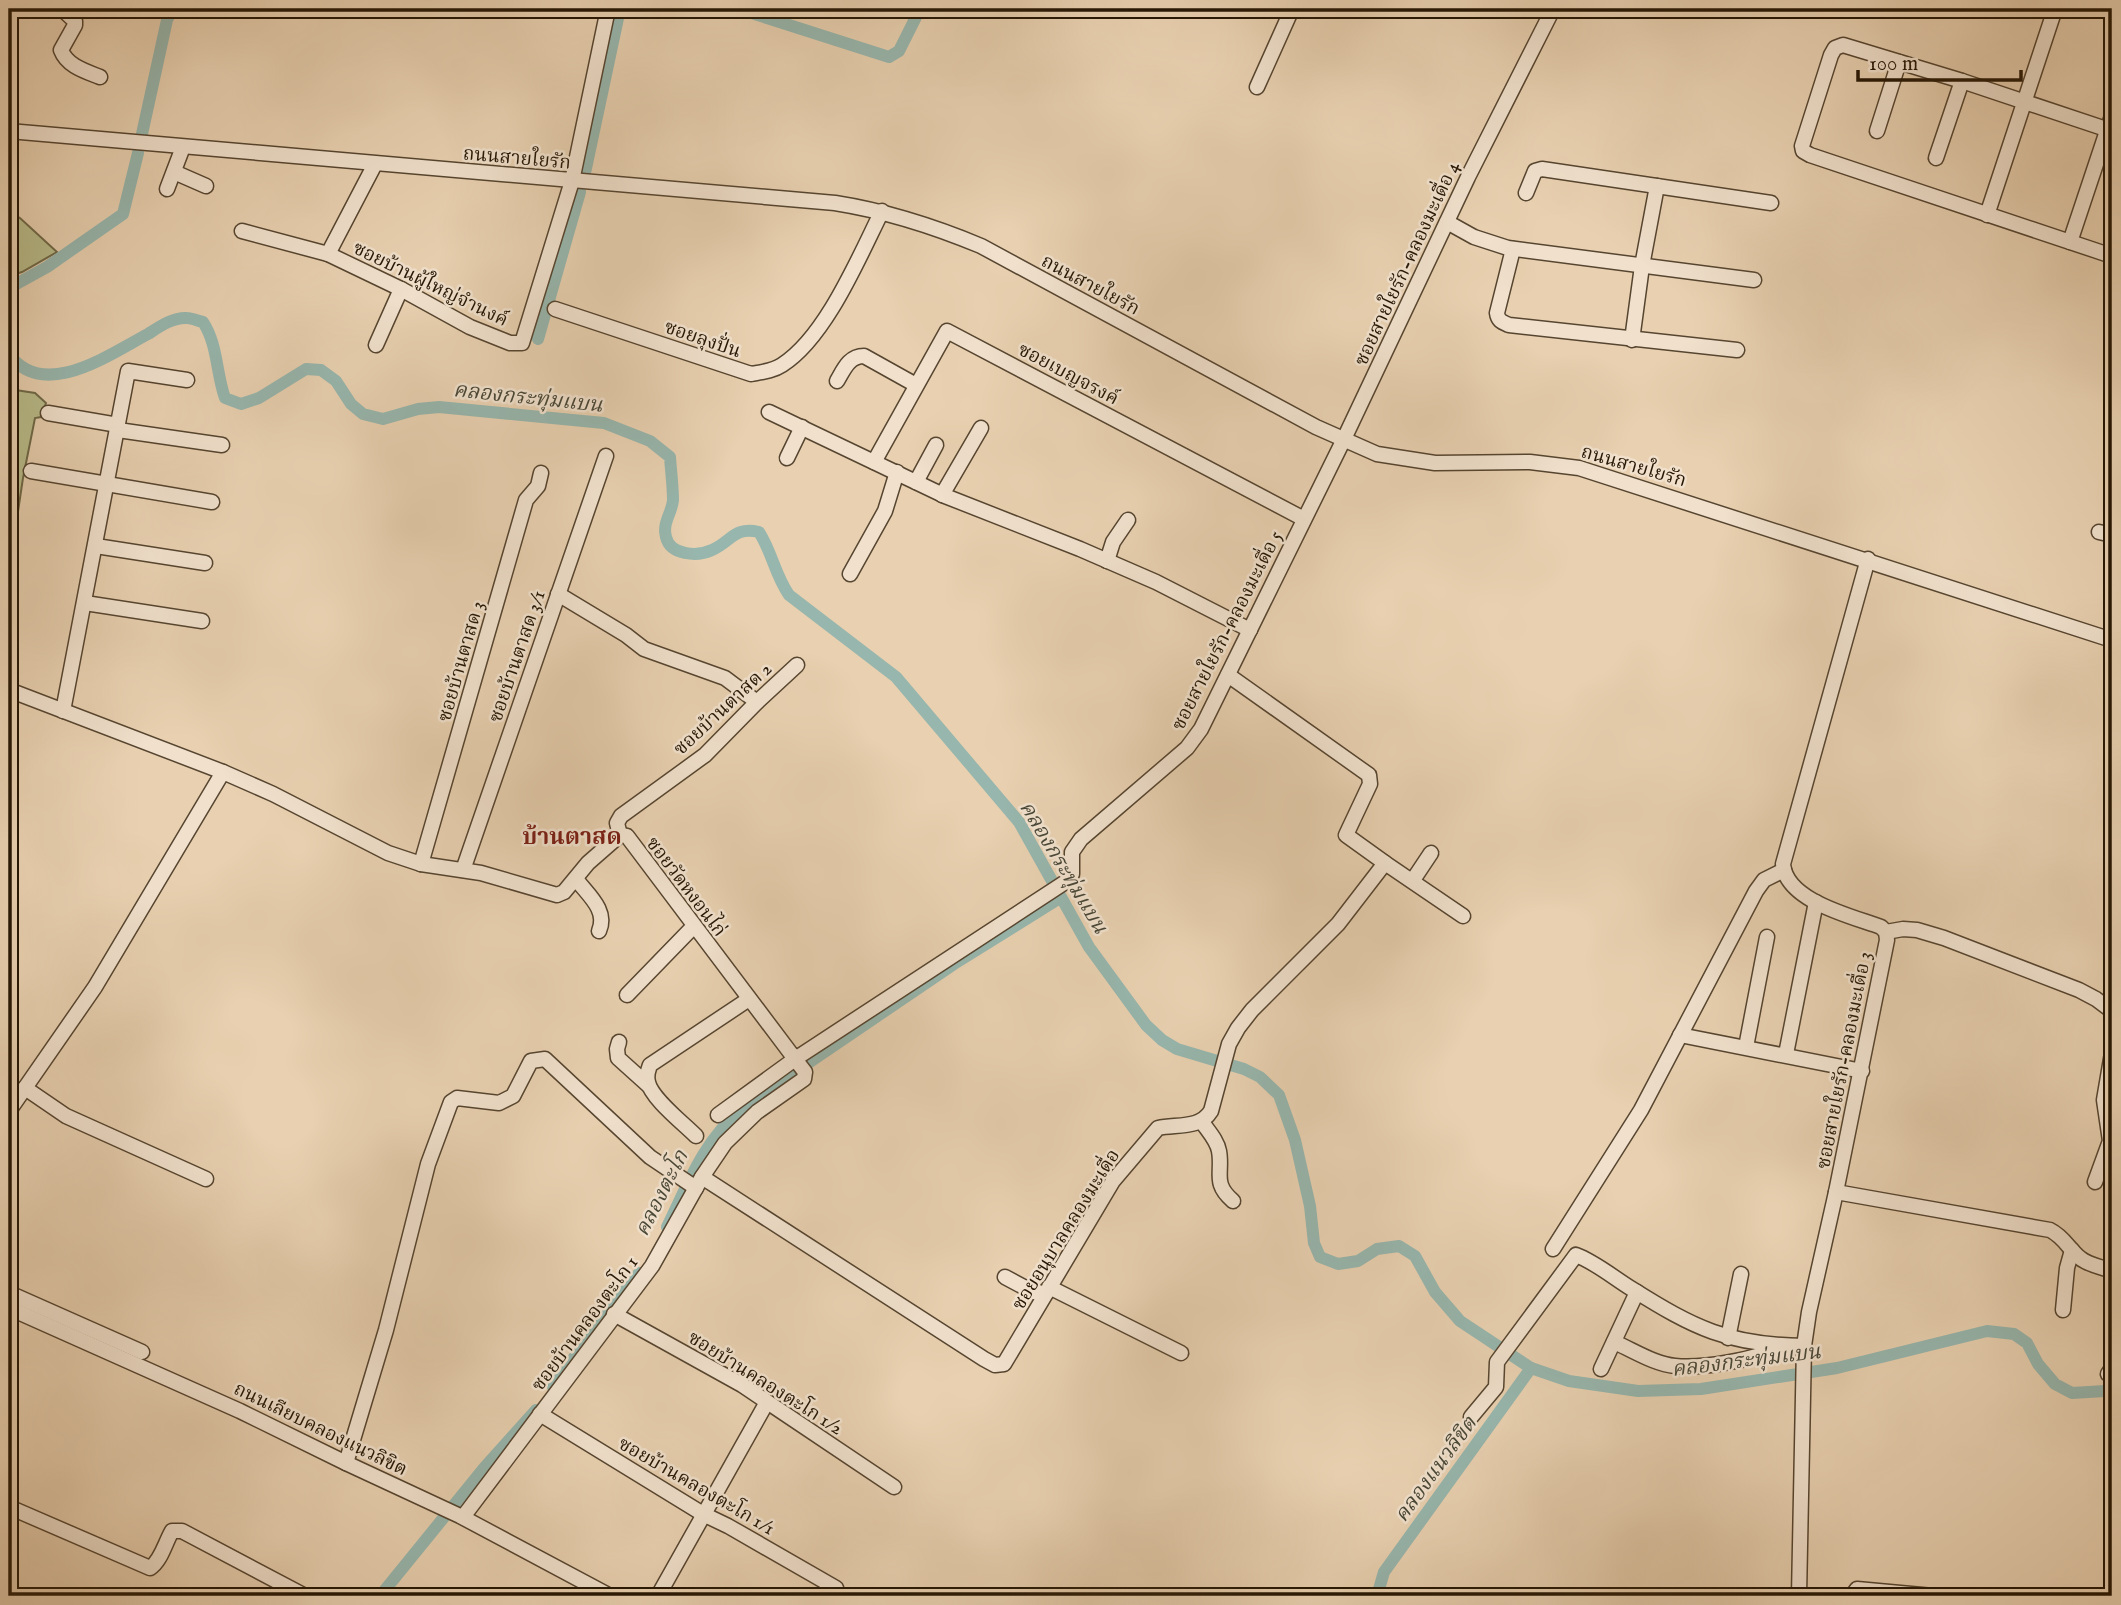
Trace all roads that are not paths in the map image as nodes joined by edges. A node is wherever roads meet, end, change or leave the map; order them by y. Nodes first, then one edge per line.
1 (62, 9) edge
2 (608, 9) edge
3 (1292, 9) edge
4 (1553, 9) edge
5 (2055, 9) edge
6 (1899, 62) junction
7 (100, 77) dead end
8 (1962, 81) junction
9 (1257, 88) dead end
10 (2026, 102) junction
11 (2111, 126) edge
12 (9, 131) edge
13 (1877, 131) dead end
14 (183, 147) junction
15 (1936, 158) dead end
16 (375, 164) junction
17 (174, 172) junction
18 (572, 181) junction
19 (206, 186) dead end
20 (1657, 187) junction
21 (167, 189) dead end
22 (1526, 193) dead end
23 (1771, 203) dead end
24 (882, 211) junction
25 (1987, 215) junction
26 (1447, 222) junction
27 (242, 231) dead end
28 (2070, 242) junction
29 (1513, 249) junction
30 (328, 254) junction
31 (2112, 256) edge
32 (1642, 266) junction
33 (1754, 280) dead end
34 (401, 289) junction
35 (555, 309) dead end
36 (1632, 340) junction
37 (376, 345) dead end
38 (1737, 350) dead end
39 (187, 380) dead end
40 (837, 381) dead end
41 (916, 385) junction
42 (769, 412) dead end
43 (48, 413) dead end
44 (118, 427) junction
45 (802, 427) junction
46 (981, 428) dead end
47 (1344, 439) junction
48 (936, 444) dead end
49 (222, 445) dead end
50 (606, 456) dead end
51 (787, 458) dead end
52 (874, 462) junction
53 (31, 471) dead end
54 (897, 472) junction
55 (541, 473) dead end
56 (916, 482) junction
57 (108, 483) junction
58 (942, 495) junction
59 (212, 502) dead end
60 (1304, 519) junction
61 (1128, 520) dead end
62 (96, 546) junction
63 (1868, 559) junction
64 (1107, 561) junction
65 (205, 563) dead end
66 (850, 574) dead end
67 (558, 594) junction
68 (85, 603) junction
69 (202, 621) dead end
70 (1250, 630) junction
71 (2112, 640) edge
72 (797, 665) dead end
73 (1228, 675) junction
74 (9, 690) edge
75 (757, 702) junction
76 (63, 710) junction
77 (223, 772) junction
78 (620, 835) junction
79 (1431, 853) dead end
80 (421, 863) junction
81 (1385, 863) junction
82 (463, 870) junction
83 (1784, 870) junction
84 (576, 879) junction
85 (1413, 880) junction
86 (1816, 902) junction
87 (1463, 916) dead end
88 (694, 927) junction
89 (599, 931) dead end
90 (1886, 932) junction
91 (1767, 937) dead end
92 (627, 995) dead end
93 (748, 999) junction
94 (2112, 1011) edge
95 (1680, 1035) junction
96 (619, 1042) dead end
97 (1746, 1046) junction
98 (2112, 1053) edge
99 (1786, 1054) junction
100 (799, 1064) junction
101 (1862, 1071) junction
102 (2109, 1081) edge
103 (648, 1085) junction
104 (25, 1088) junction
105 (9, 1111) edge
106 (718, 1115) dead end
107 (1202, 1122) junction
108 (696, 1136) dead end
109 (206, 1179) dead end
110 (2095, 1182) dead end
111 (693, 1183) junction
112 (1836, 1192) junction
113 (1233, 1201) dead end
114 (1553, 1249) dead end
115 (2072, 1250) junction
116 (2112, 1270) edge
117 (1741, 1274) dead end
118 (1005, 1277) dead end
119 (1047, 1290) junction
120 (1637, 1292) junction
121 (9, 1293) edge
122 (9, 1308) edge
123 (2063, 1310) dead end
124 (614, 1314) junction
125 (87, 1334) junction
126 (1728, 1338) junction
127 (1614, 1342) junction
128 (1783, 1346) junction
129 (142, 1352) dead end
130 (1181, 1353) dead end
131 (1803, 1353) junction
132 (1601, 1369) dead end
133 (767, 1402) junction
134 (540, 1414) junction
135 (1471, 1417) dead end
136 (345, 1463) junction
137 (894, 1487) dead end
138 (9, 1507) edge
139 (703, 1514) junction
140 (462, 1516) junction
141 (836, 1588) dead end
142 (305, 1596) edge
143 (610, 1596) edge
144 (659, 1596) edge
145 (1799, 1596) edge
146 (1852, 1596) edge
147 (1933, 1596) edge

1 - 7 street
2 - 18 street
3 - 9 street
4 - 26 street, ซอยสายใยรัก-คลองมะเดื่อ 4
5 - 10 street
6 - 8 street
6 - 13 street
6 - 25 street
8 - 10 street
8 - 15 street
10 - 11 street
10 - 25 street
11 - 28 street
12 - 14 street, ถนนสายใยรัก
14 - 16 street, ถนนสายใยรัก
14 - 17 street
16 - 18 street, ถนนสายใยรัก
16 - 30 street
17 - 19 street
17 - 21 street
18 - 24 street, ถนนสายใยรัก
18 - 34 street, ซอยบ้านผู้ใหญ่จำนงค์
20 - 22 street
20 - 23 street
20 - 32 street
24 - 35 street, ซอยลุงปั่น
24 - 47 street, ถนนสายใยรัก
25 - 28 street
26 - 29 street
26 - 47 street, ซอยสายใยรัก-คลองมะเดื่อ 4
27 - 30 street, ซอยบ้านผู้ใหญ่จำนงค์
28 - 31 street
29 - 32 street
29 - 36 street
30 - 34 street, ซอยบ้านผู้ใหญ่จำนงค์
32 - 33 street
32 - 36 street
34 - 37 street
36 - 38 street
39 - 44 street
40 - 41 street
41 - 52 street, ซอยเบญจรงค์
41 - 60 street, ซอยเบญจรงค์
42 - 45 street
43 - 44 street
44 - 49 street
44 - 57 street
45 - 51 street
45 - 52 street
46 - 58 street
47 - 60 street, ซอยสายใยรัก-คลองมะเดื่อ 5
47 - 63 street, ถนนสายใยรัก
48 - 56 street
50 - 67 street, ซอยบ้านตาสด 3/1
52 - 54 street
53 - 57 street
54 - 56 street
54 - 66 street
55 - 80 street, ซอยบ้านตาสด 3
56 - 58 street
57 - 59 street
57 - 62 street
58 - 64 street
60 - 70 street, ซอยสายใยรัก-คลองมะเดื่อ 5
61 - 64 street
62 - 65 street
62 - 68 street
63 - 71 street, ถนนสายใยรัก
63 - 83 street
64 - 70 street
67 - 75 street
67 - 82 street, ซอยบ้านตาสด 3/1
68 - 69 street
68 - 76 street
70 - 73 street, ซอยสายใยรัก-คลองมะเดื่อ 5
72 - 75 street, ซอยบ้านตาสด 2
73 - 81 street
73 - 100 street, ซอยสายใยรัก-คลองมะเดื่อ 5
74 - 76 street, ซอยวัดหงอนไก่
75 - 78 street, ซอยบ้านตาสด 2
76 - 77 street, ซอยวัดหงอนไก่
77 - 80 street, ซอยวัดหงอนไก่
77 - 104 street
78 - 84 street, ซอยวัดหงอนไก่
78 - 88 street, ซอยวัดหงอนไก่
79 - 85 street
80 - 82 street, ซอยวัดหงอนไก่
81 - 85 street
81 - 107 street
82 - 84 street, ซอยวัดหงอนไก่
83 - 86 street, ซอยสายใยรัก-คลองมะเดื่อ 3
83 - 95 street
84 - 89 street
85 - 87 street
86 - 90 street, ซอยสายใยรัก-คลองมะเดื่อ 3
86 - 99 street
88 - 92 street
88 - 93 street, ซอยวัดหงอนไก่
90 - 94 street
90 - 101 street, ซอยสายใยรัก-คลองมะเดื่อ 3
91 - 97 street
93 - 100 street, ซอยวัดหงอนไก่
93 - 103 street
95 - 97 street
95 - 114 street
96 - 103 street
97 - 99 street
98 - 102 street
99 - 101 street
100 - 106 street
100 - 111 street, ซอยบ้านคลองตะโก 1
101 - 112 street, ซอยสายใยรัก-คลองมะเดื่อ 3
102 - 110 street
103 - 108 street
104 - 105 street
104 - 109 street
107 - 113 street
107 - 119 street, ซอยอนุบาลคลองมะเดื่อ
111 - 119 street, ซอยอนุบาลคลองมะเดื่อ
111 - 124 street, ซอยบ้านคลองตะโก 1
111 - 136 street
112 - 115 street
112 - 131 street, ซอยสายใยรัก-คลองมะเดื่อ 3
115 - 116 street
115 - 123 street
117 - 126 street
118 - 119 street
119 - 130 street
120 - 126 street
120 - 127 street
120 - 135 street
121 - 125 street
122 - 125 street, ถนนเลียบคลองแนวลิขิต
124 - 133 street, ซอยบ้านคลองตะโก 1/2
124 - 134 street, ซอยบ้านคลองตะโก 1
125 - 129 street
125 - 136 street, ถนนเลียบคลองแนวลิขิต
126 - 128 street
127 - 128 street
127 - 132 street
128 - 131 street
131 - 145 street, ซอยสายใยรัก-คลองมะเดื่อ 3
133 - 137 street, ซอยบ้านคลองตะโก 1/2
133 - 139 street
134 - 139 street, ซอยบ้านคลองตะโก 1/1
134 - 140 street, ซอยบ้านคลองตะโก 1
136 - 140 street, ถนนเลียบคลองแนวลิขิต
138 - 142 street
139 - 141 street, ซอยบ้านคลองตะโก 1/1
139 - 144 street
140 - 143 street, ถนนเลียบคลองแนวลิขิต
146 - 147 street

